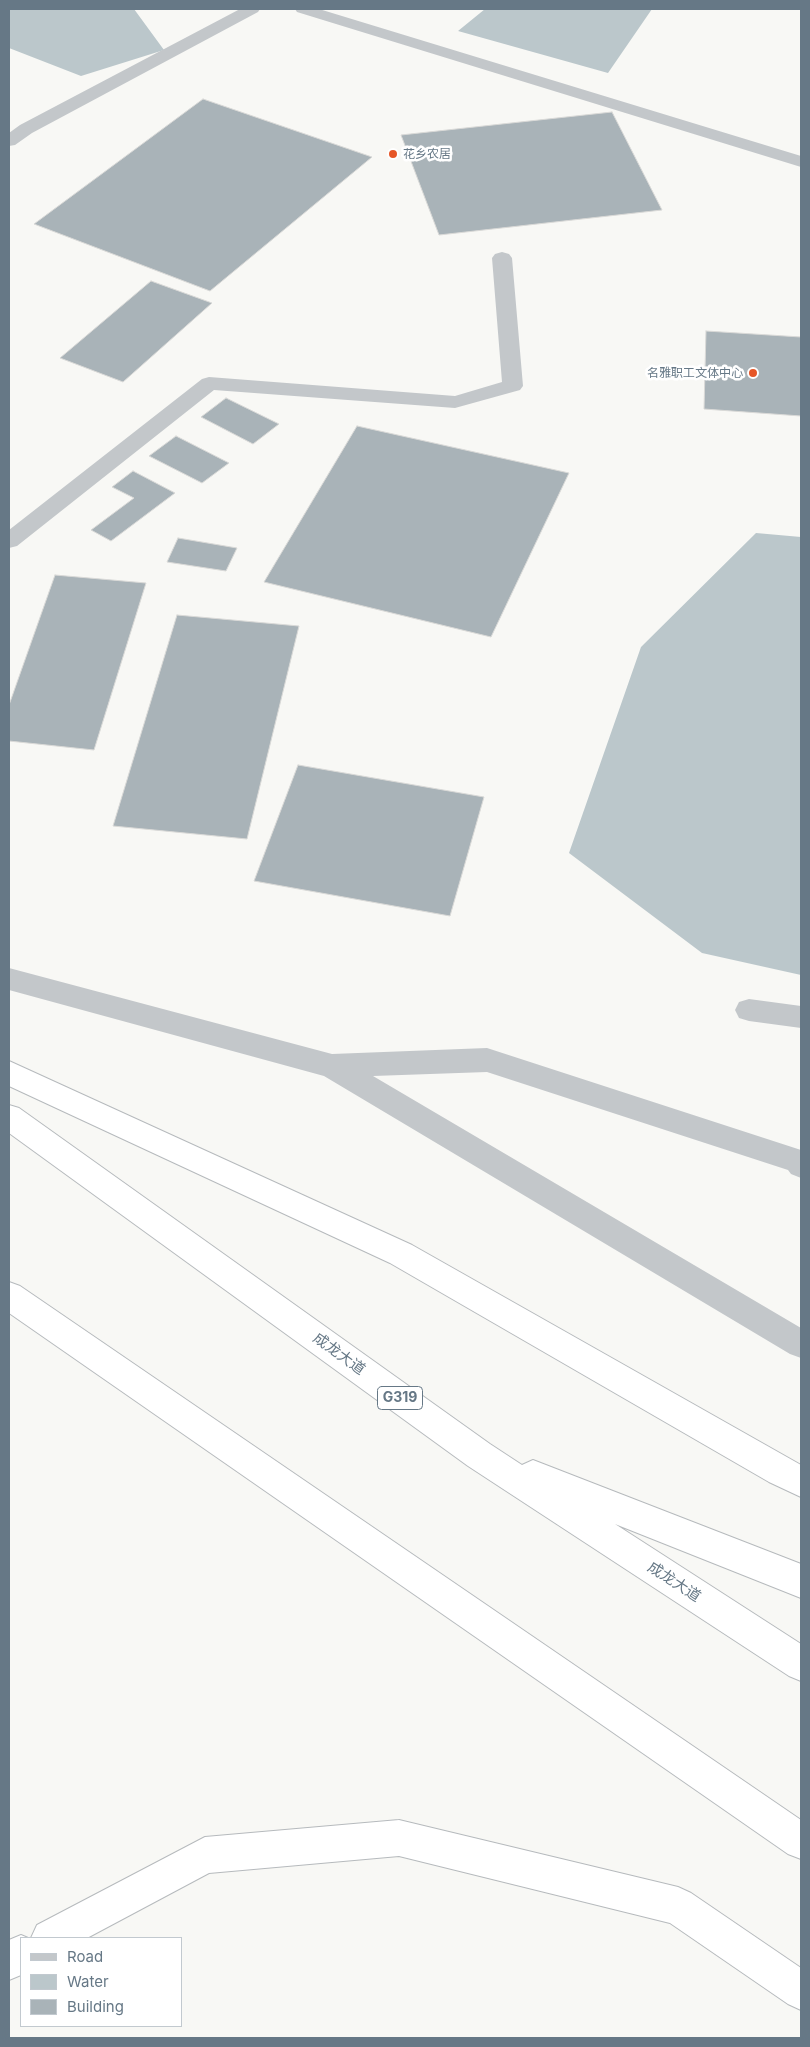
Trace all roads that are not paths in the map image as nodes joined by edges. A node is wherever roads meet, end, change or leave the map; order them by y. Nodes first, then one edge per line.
1 (252, 9) edge
2 (303, 9) edge
3 (9, 141) edge
4 (801, 162) edge
5 (502, 258) dead end
6 (9, 541) edge
7 (9, 978) edge
8 (749, 1010) dead end
9 (801, 1017) edge
10 (332, 1066) junction
11 (9, 1073) edge
12 (9, 1117) edge
13 (801, 1165) edge
14 (9, 1296) edge
15 (801, 1344) edge
16 (479, 1455) junction
17 (801, 1481) edge
18 (801, 1582) edge
19 (801, 1664) edge
20 (801, 1841) edge
21 (52, 1937) edge
22 (20, 1955) edge
23 (9, 1961) edge
24 (801, 1991) edge

1 - 3 street
2 - 4 street
5 - 6 street
7 - 10 street
8 - 9 street
10 - 13 street
10 - 15 street
11 - 17 highway
12 - 16 highway, 成龙大道 / G319
14 - 20 highway
16 - 18 highway
16 - 19 highway, 成龙大道 / G319
21 - 24 highway
22 - 23 highway

